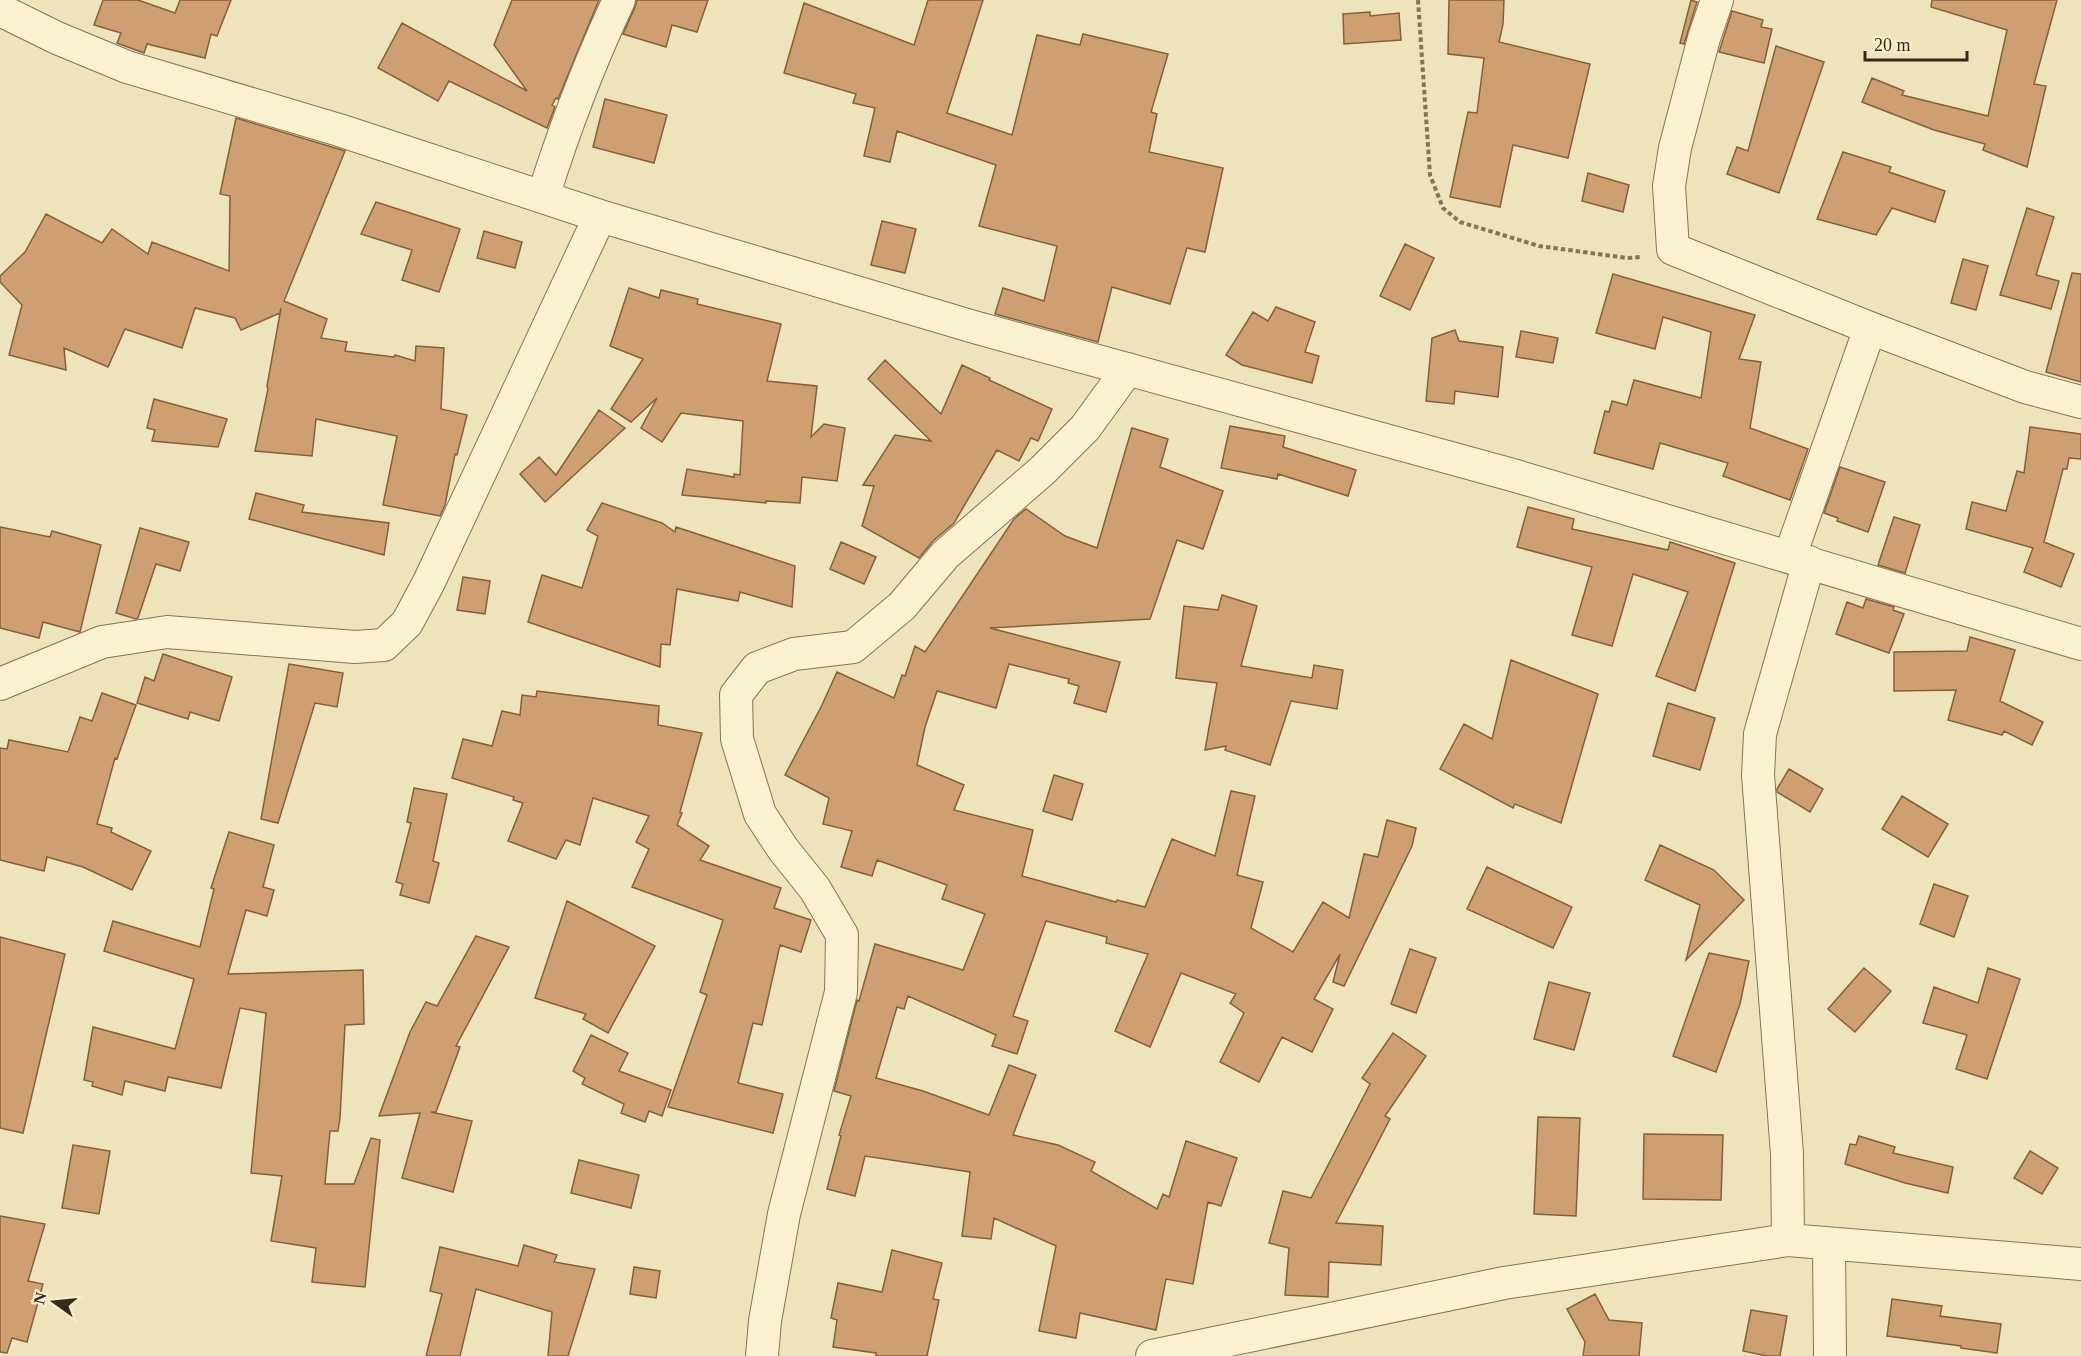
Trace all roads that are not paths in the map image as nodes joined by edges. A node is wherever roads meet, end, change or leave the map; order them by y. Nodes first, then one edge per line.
1 (619, 0) edge
2 (1717, 0) edge
3 (0, 10) edge
4 (543, 197) junction
5 (600, 216) junction
6 (1870, 328) junction
7 (1128, 369) junction
8 (2081, 402) edge
9 (1799, 559) junction
10 (2081, 644) edge
11 (0, 684) edge
12 (1788, 1240) junction
13 (1829, 1244) junction
14 (2081, 1264) edge
15 (762, 1356) edge
16 (1152, 1356) edge
17 (1830, 1356) edge

1 - 4 street
2 - 6 street
3 - 4 street
4 - 5 street
5 - 7 street
5 - 11 street
6 - 8 street
6 - 9 street
7 - 9 street
7 - 15 street
9 - 10 street
9 - 12 street
12 - 13 street
12 - 16 street
13 - 14 street
13 - 17 street

